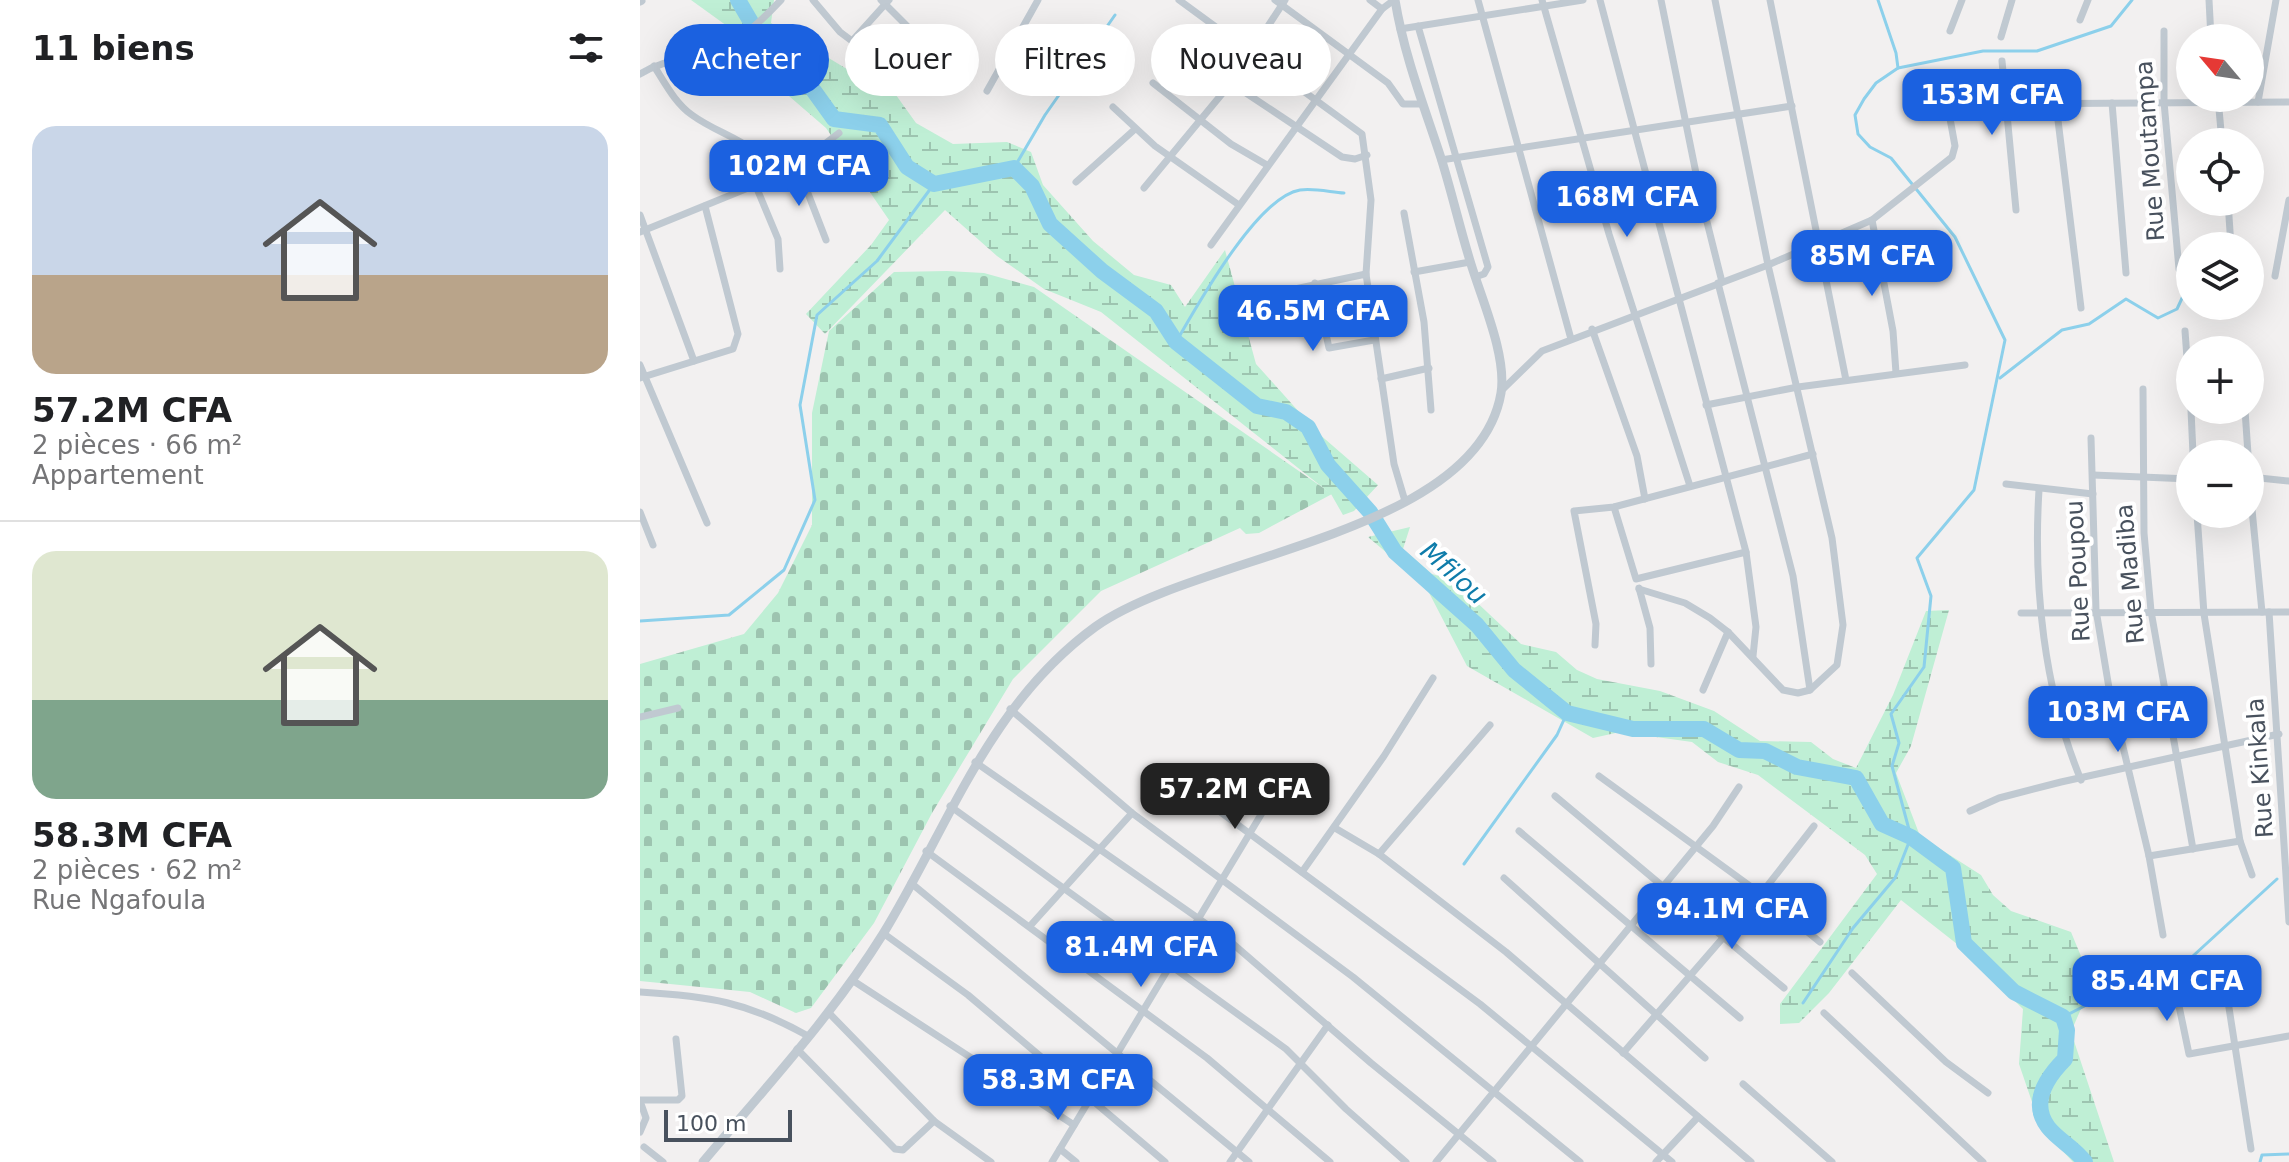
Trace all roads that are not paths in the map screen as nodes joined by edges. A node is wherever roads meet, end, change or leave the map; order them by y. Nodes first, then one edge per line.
1 (781, 0) edge
2 (813, 0) edge
3 (1038, 0) edge
4 (1179, 0) edge
5 (1370, 0) edge
6 (1394, 0) edge
7 (1478, 0) edge
8 (1583, 0) edge
9 (1600, 0) edge
10 (1661, 0) edge
11 (1715, 0) edge
12 (1770, 0) edge
13 (1962, 0) edge
14 (2012, 0) edge
15 (2088, 0) edge
16 (2209, 0) edge
17 (2276, 0) edge
18 (885, 1) edge
19 (1280, 2) edge
20 (1543, 3) edge
21 (1382, 9) junction
22 (1483, 17) junction
23 (2080, 20) dead end
24 (907, 24) edge
25 (1212, 24) edge
26 (1267, 24) edge
27 (2210, 24) edge
28 (1418, 26) junction
29 (1400, 29) junction
30 (1950, 31) dead end
31 (2164, 31) dead end
32 (2001, 37) dead end
33 (1348, 55) junction
34 (2002, 61) dead end
35 (654, 66) junction
36 (2264, 68) edge
37 (640, 74) edge
38 (987, 91) dead end
39 (1170, 96) edge
40 (1220, 96) edge
41 (1249, 96) edge
42 (1311, 96) edge
43 (1315, 99) junction
44 (2164, 102) junction
45 (2176, 102) edge
46 (2264, 102) edge
47 (2289, 102) edge
48 (2112, 103) junction
49 (1422, 104) junction
50 (2005, 104) junction
51 (2056, 104) junction
52 (1792, 106) junction
53 (1113, 107) dead end
54 (1735, 114) junction
55 (1200, 120) junction
56 (1686, 123) junction
57 (1294, 128) junction
58 (1134, 130) junction
59 (1632, 131) junction
60 (839, 133) dead end
61 (1581, 139) junction
62 (1517, 150) junction
63 (1367, 155) junction
64 (1170, 157) junction
65 (1457, 158) junction
66 (1441, 160) junction
67 (797, 165) junction
68 (1267, 165) junction
69 (775, 177) junction
70 (1076, 182) dead end
71 (755, 184) junction
72 (1144, 188) dead end
73 (2289, 200) edge
74 (1239, 205) junction
75 (705, 206) junction
76 (1472, 208) junction
77 (1456, 210) junction
78 (2016, 210) dead end
79 (1404, 213) dead end
80 (640, 215) edge
81 (1872, 220) junction
82 (644, 230) edge
83 (2176, 236) edge
84 (826, 240) dead end
85 (1821, 242) junction
86 (1211, 245) dead end
87 (1483, 250) junction
88 (1469, 258) junction
89 (1768, 265) junction
90 (780, 269) dead end
91 (1414, 272) junction
92 (2126, 273) dead end
93 (1366, 274) junction
94 (2275, 276) dead end
95 (1475, 277) junction
96 (1315, 283) junction
97 (1720, 283) junction
98 (1276, 293) dead end
99 (1677, 297) junction
100 (2081, 308) dead end
101 (1635, 313) junction
102 (1592, 329) junction
103 (2185, 331) dead end
104 (2185, 336) edge
105 (1571, 339) junction
106 (1374, 340) junction
107 (694, 361) junction
108 (640, 365) edge
109 (1965, 365) dead end
110 (1429, 368) junction
111 (1896, 373) junction
112 (642, 378) edge
113 (1381, 379) junction
114 (1846, 380) junction
115 (1798, 387) junction
116 (2143, 389) dead end
117 (1501, 391) junction
118 (1745, 397) junction
119 (1706, 405) junction
120 (1431, 410) dead end
121 (2091, 438) dead end
122 (1813, 454) junction
123 (1765, 466) junction
124 (2093, 475) junction
125 (1725, 476) junction
126 (2144, 478) junction
127 (2264, 478) edge
128 (2176, 479) edge
129 (2289, 481) edge
130 (2006, 484) dead end
131 (1690, 486) junction
132 (2039, 490) junction
133 (2093, 494) junction
134 (1645, 499) junction
135 (1405, 501) junction
136 (1614, 507) junction
137 (640, 512) edge
138 (707, 523) dead end
139 (2198, 528) edge
140 (2255, 528) edge
141 (653, 545) dead end
142 (1746, 552) junction
143 (1636, 579) junction
144 (1639, 589) junction
145 (2096, 610) junction
146 (2151, 611) junction
147 (2043, 612) junction
148 (2266, 612) junction
149 (2289, 612) edge
150 (2021, 613) dead end
151 (2204, 614) junction
152 (1728, 632) junction
153 (1595, 645) dead end
154 (1753, 656) junction
155 (1651, 664) dead end
156 (1433, 678) dead end
157 (1703, 690) dead end
158 (1810, 690) junction
159 (678, 708) dead end
160 (1010, 709) junction
161 (640, 717) edge
162 (1490, 725) dead end
163 (2279, 734) junction
164 (2225, 746) junction
165 (2178, 758) junction
166 (975, 762) junction
167 (2128, 768) junction
168 (1599, 776) dead end
169 (1173, 777) dead end
170 (2081, 780) junction
171 (1739, 787) dead end
172 (1555, 796) dead end
173 (1297, 798) dead end
174 (950, 806) junction
175 (1970, 811) dead end
176 (1132, 813) junction
177 (1814, 826) dead end
178 (1335, 828) junction
179 (1519, 831) dead end
180 (1251, 834) junction
181 (2240, 841) junction
182 (1696, 846) junction
183 (2193, 849) junction
184 (1098, 850) junction
185 (926, 851) junction
186 (1379, 854) junction
187 (2149, 856) junction
188 (1302, 872) junction
189 (2252, 875) dead end
190 (1504, 878) dead end
191 (1221, 879) junction
192 (911, 883) junction
193 (1064, 886) junction
194 (1664, 886) junction
195 (1761, 894) junction
196 (1196, 918) junction
197 (2289, 922) edge
198 (1632, 924) junction
199 (1030, 926) junction
200 (883, 933) junction
201 (2163, 935) dead end
202 (1725, 936) junction
203 (1820, 942) dead end
204 (1598, 963) junction
205 (1170, 965) junction
206 (1852, 973) dead end
207 (1690, 975) junction
208 (852, 980) junction
209 (2174, 982) dead end
210 (1784, 988) dead end
211 (640, 992) edge
212 (2227, 995) dead end
213 (1565, 1005) junction
214 (1143, 1010) junction
215 (828, 1012) junction
216 (1824, 1013) dead end
217 (1657, 1014) junction
218 (1740, 1018) dead end
219 (1328, 1025) junction
220 (808, 1036) junction
221 (2289, 1036) edge
222 (676, 1039) dead end
223 (2236, 1045) junction
224 (1533, 1047) junction
225 (797, 1049) junction
226 (1117, 1053) junction
227 (1623, 1053) junction
228 (1705, 1058) dead end
229 (1299, 1061) junction
230 (1743, 1084) dead end
231 (1492, 1092) junction
232 (1988, 1093) dead end
233 (1090, 1099) junction
234 (640, 1100) edge
235 (1265, 1108) junction
236 (1698, 1117) junction
237 (934, 1121) junction
238 (1074, 1125) junction
239 (640, 1132) edge
240 (1458, 1133) junction
241 (644, 1147) dead end
242 (1060, 1149) junction
243 (2251, 1149) dead end
244 (1237, 1152) junction
245 (1663, 1154) junction
246 (663, 1162) edge
247 (703, 1162) edge
248 (991, 1162) edge
249 (1052, 1162) edge
250 (1076, 1162) edge
251 (1165, 1162) edge
252 (1230, 1162) edge
253 (1249, 1162) edge
254 (1330, 1162) edge
255 (1406, 1162) edge
256 (1436, 1162) edge
257 (1493, 1162) edge
258 (1580, 1162) edge
259 (1656, 1162) edge
260 (1672, 1162) edge
261 (1751, 1162) edge
262 (1832, 1162) edge
263 (1983, 1162) edge

1 - 35 street
2 - 18 street
3 - 38 street
4 - 25 street
5 - 21 street
6 - 21 street
6 - 29 street
7 - 22 street
8 - 20 street
9 - 59 street
10 - 56 street
11 - 54 street
12 - 52 street
13 - 30 street
14 - 32 street
15 - 23 street
16 - 27 street
17 - 36 street
18 - 24 street
19 - 26 street
19 - 33 street
20 - 22 street
20 - 61 street
21 - 33 street
22 - 28 street
22 - 62 street
28 - 29 street
28 - 65 street
29 - 49 street
31 - 44 street, Rue Moutampa
33 - 43 street
33 - 49 street
34 - 50 street
35 - 37 street
35 - 69 street
39 - 55 street
40 - 55 street
41 - 57 street
42 - 43 street
43 - 57 street
43 - 63 street
44 - 45 street
44 - 48 street
44 - 83 street, Rue Moutampa
46 - 47 street
48 - 51 street
48 - 92 street
49 - 66 street
50 - 51 street
50 - 78 street
50 - 81 street
51 - 100 street
52 - 54 street
52 - 85 street
53 - 58 street
54 - 56 street
54 - 89 street
55 - 64 street
55 - 68 street
56 - 59 street
56 - 97 street
57 - 63 street
57 - 68 street
58 - 64 street
58 - 70 street
59 - 61 street
59 - 99 street
60 - 67 street
61 - 62 street
61 - 101 street
62 - 65 street
62 - 105 street
63 - 93 street
64 - 72 street
64 - 74 street
65 - 66 street
65 - 76 street
66 - 77 street
67 - 69 street
67 - 84 street
68 - 74 street
69 - 71 street
71 - 75 street
71 - 90 street
73 - 94 street
74 - 86 street
75 - 82 street
75 - 107 street
76 - 77 street
76 - 87 street
77 - 88 street
79 - 91 street
80 - 82 street
81 - 85 street
81 - 111 street
82 - 107 street
85 - 89 street
85 - 114 street
87 - 88 street
87 - 95 street
88 - 91 street
88 - 95 street
89 - 97 street
89 - 115 street
91 - 110 street
93 - 96 street
93 - 106 street
95 - 117 street
96 - 98 street
96 - 106 street
97 - 99 street
97 - 118 street
99 - 101 street
99 - 119 street
101 - 102 street
101 - 131 street
102 - 105 street
102 - 134 street
103 - 104 street
105 - 117 street
106 - 113 street
107 - 112 street
108 - 112 street
109 - 111 street
110 - 113 street
110 - 120 street
111 - 114 street
112 - 138 street
113 - 135 street
114 - 115 street
115 - 118 street
115 - 122 street
116 - 126 street, Rue Madiba
117 - 135 street
118 - 119 street
118 - 123 street
119 - 125 street
121 - 124 street, Rue Poupou
122 - 123 street
122 - 158 street
123 - 125 street
123 - 158 street
124 - 126 street
124 - 133 street, Rue Poupou
125 - 131 street
125 - 142 street
126 - 128 street
126 - 146 street, Rue Madiba
127 - 129 street
130 - 132 street
131 - 134 street
132 - 133 street
132 - 147 street
133 - 145 street, Rue Poupou
134 - 136 street
135 - 160 street
136 - 143 street
136 - 153 street
137 - 141 street
139 - 151 street
140 - 148 street, Rue Kinkala
142 - 143 street
142 - 154 street
143 - 144 street
144 - 152 street
144 - 155 street
145 - 146 street
145 - 147 street
145 - 167 street, Rue Poupou
146 - 151 street
146 - 165 street, Rue Madiba
147 - 150 street
147 - 170 street
148 - 149 street
148 - 151 street
148 - 163 street, Rue Kinkala
151 - 164 street
152 - 154 street
152 - 157 street
154 - 158 street
156 - 178 street
159 - 161 street
160 - 166 street
160 - 176 street
162 - 186 street
163 - 164 street
163 - 197 street, Rue Kinkala
164 - 165 street
164 - 181 street
165 - 167 street
165 - 183 street, Rue Madiba
166 - 174 street
166 - 184 street
167 - 170 street
167 - 187 street, Rue Poupou
168 - 182 street
169 - 180 street
170 - 175 street
171 - 182 street
172 - 194 street
173 - 180 street
174 - 185 street
174 - 193 street
176 - 184 street
176 - 191 street
177 - 195 street
178 - 186 street
178 - 188 street
179 - 198 street
180 - 188 street
180 - 191 street
181 - 183 street
181 - 189 street
182 - 194 street
182 - 195 street
183 - 187 street
184 - 193 street
184 - 196 street
185 - 192 street
185 - 199 street
186 - 213 street
187 - 201 street, Rue Poupou
188 - 224 street
190 - 204 street
191 - 196 street
191 - 231 street
192 - 200 street
192 - 226 street
193 - 199 street
193 - 205 street
194 - 198 street
194 - 202 street
195 - 202 street
195 - 203 street
196 - 205 street
196 - 219 street
198 - 204 street
198 - 207 street
199 - 214 street
200 - 208 street
200 - 233 street
202 - 207 street
202 - 210 street
204 - 213 street
204 - 217 street
205 - 214 street
205 - 229 street
206 - 232 street
207 - 217 street
207 - 218 street
208 - 215 street
208 - 238 street
209 - 223 street
211 - 220 street
212 - 223 street
213 - 224 street
213 - 227 street
214 - 226 street
214 - 235 street
215 - 220 street
215 - 237 street
216 - 263 street
217 - 227 street
217 - 228 street
219 - 229 street
219 - 240 street
220 - 225 street
221 - 223 street
222 - 234 street
223 - 243 street
224 - 231 street
224 - 245 street
225 - 237 street
225 - 247 street
226 - 233 street
226 - 244 street
227 - 236 street
229 - 235 street
229 - 255 street
230 - 262 street
231 - 240 street
231 - 258 street
233 - 238 street
233 - 251 street
234 - 239 street
235 - 244 street
235 - 254 street
236 - 245 street
236 - 261 street
237 - 248 street
238 - 242 street
240 - 256 street
240 - 257 street
241 - 246 street
242 - 249 street
242 - 250 street
244 - 252 street
244 - 253 street
245 - 259 street
245 - 260 street

